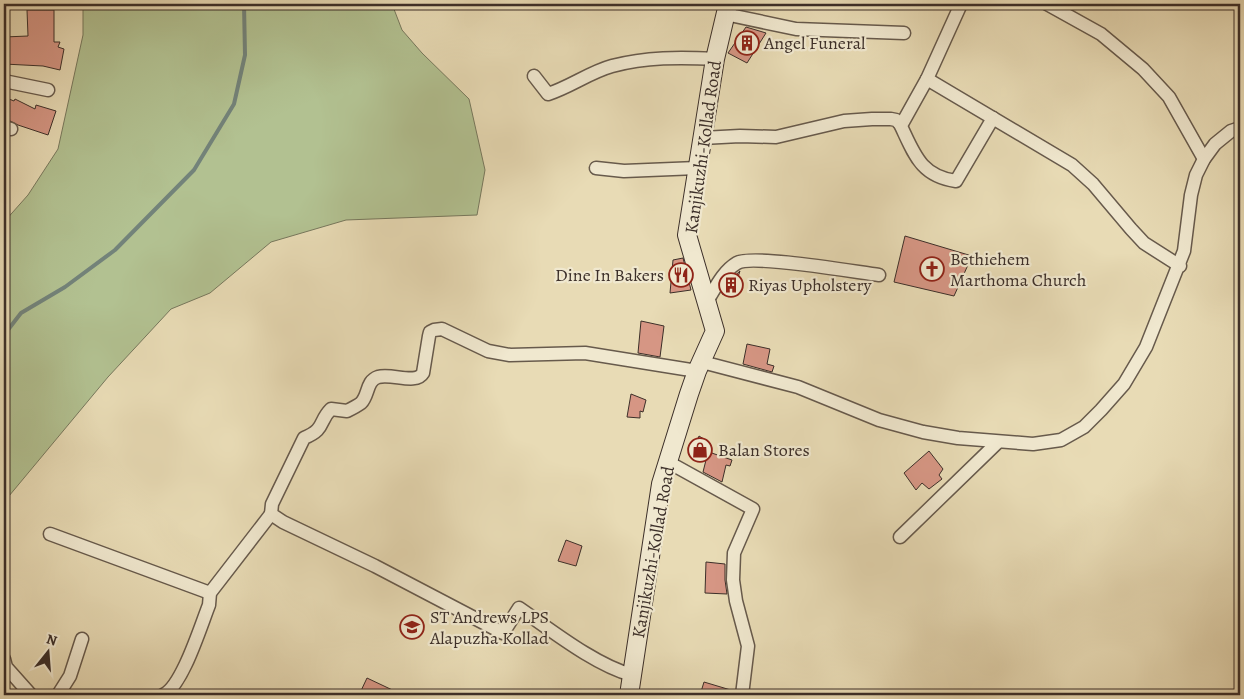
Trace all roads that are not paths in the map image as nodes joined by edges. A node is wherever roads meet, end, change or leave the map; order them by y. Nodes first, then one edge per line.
1 (961, 4) edge
2 (1047, 4) edge
3 (727, 9) edge
4 (904, 33) dead end
5 (715, 59) junction
6 (534, 76) dead end
7 (927, 79) junction
8 (4, 82) edge
9 (48, 90) dead end
10 (993, 118) junction
11 (900, 124) junction
12 (1240, 128) edge
13 (702, 138) junction
14 (1204, 159) junction
15 (596, 168) dead end
16 (697, 168) junction
17 (1180, 266) junction
18 (879, 275) dead end
19 (706, 303) junction
20 (699, 366) junction
21 (998, 442) junction
22 (668, 462) junction
23 (271, 514) junction
24 (50, 534) dead end
25 (900, 537) dead end
26 (210, 593) junction
27 (82, 639) dead end
28 (4, 658) edge
29 (632, 675) junction
30 (31, 695) edge
31 (58, 695) edge
32 (163, 695) edge
33 (629, 695) edge
34 (742, 695) edge

1 - 7 street
2 - 14 street
3 - 4 street
3 - 5 main road, Kanjikuzhi-Kollad Road
5 - 6 street
5 - 13 main road, Kanjikuzhi-Kollad Road
7 - 10 street
7 - 11 street
8 - 9 street
10 - 11 street
10 - 17 street
11 - 13 street
12 - 14 street
13 - 16 main road, Kanjikuzhi-Kollad Road
14 - 17 street
15 - 16 street
16 - 19 main road, Kanjikuzhi-Kollad Road
17 - 21 street
18 - 19 street
19 - 20 main road, Kanjikuzhi-Kollad Road
20 - 21 street
20 - 22 main road, Kanjikuzhi-Kollad Road
20 - 23 street
21 - 25 street
22 - 29 main road, Kanjikuzhi-Kollad Road
22 - 34 street
23 - 26 street
23 - 29 street
24 - 26 street
26 - 32 street
27 - 31 street
28 - 30 street
29 - 33 main road, Kanjikuzhi-Kollad Road

